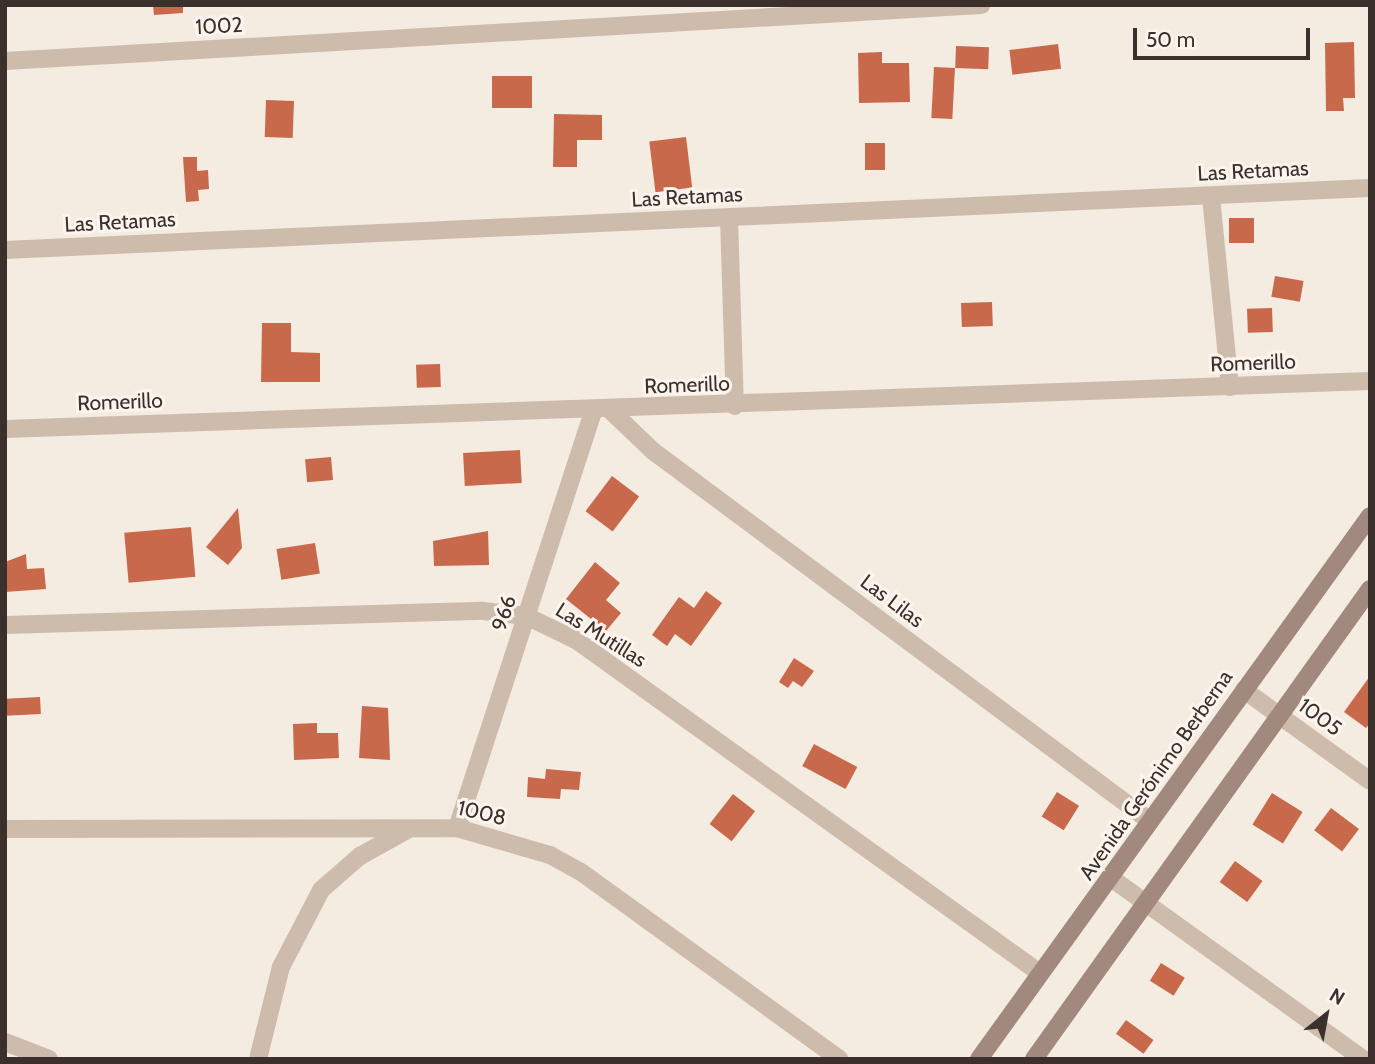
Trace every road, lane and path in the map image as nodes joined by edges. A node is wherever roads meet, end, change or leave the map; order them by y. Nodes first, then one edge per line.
1 (981, 5) edge
2 (852, 10) edge
3 (5, 61) edge
4 (1370, 188) edge
5 (1211, 197) junction
6 (730, 218) junction
7 (5, 250) edge
8 (1370, 381) edge
9 (1230, 387) junction
10 (735, 406) junction
11 (593, 411) junction
12 (611, 411) junction
13 (5, 429) edge
14 (1370, 516) edge
15 (1370, 590) edge
16 (526, 616) junction
17 (5, 625) edge
18 (1244, 690) junction
19 (1280, 716) junction
20 (1370, 781) edge
21 (1150, 821) junction
22 (412, 827) junction
23 (457, 828) junction
24 (5, 829) edge
25 (1111, 878) junction
26 (1145, 903) junction
27 (1040, 973) junction
28 (5, 1042) edge
29 (49, 1059) edge
30 (258, 1059) edge
31 (839, 1059) edge
32 (979, 1059) edge
33 (1034, 1059) edge
34 (1363, 1059) edge

1 - 2 street, 1002
2 - 3 street, 1002
4 - 5 street, Las Retamas
5 - 6 street, Las Retamas
5 - 9 street
6 - 7 street, Las Retamas
6 - 10 street
8 - 9 street, Romerillo
9 - 10 street, Romerillo
10 - 12 street, Romerillo
11 - 12 street, Romerillo
11 - 13 street, Romerillo
11 - 16 street, 966
12 - 21 street, Las Lilas
14 - 18 street, Avenida Gerónimo Berberna
15 - 19 street
16 - 17 street, Las Mutillas
16 - 23 street, 966
16 - 27 street, Las Mutillas
18 - 19 street, 1005
18 - 21 street, Avenida Gerónimo Berberna
19 - 20 street, 1005
19 - 26 street
21 - 25 street, Avenida Gerónimo Berberna
22 - 23 street, 1008
22 - 24 street, 1008
22 - 30 street
23 - 31 street, 1008
25 - 26 street
25 - 27 street, Avenida Gerónimo Berberna
26 - 33 street
26 - 34 street
27 - 32 street, Avenida Gerónimo Berberna
28 - 29 street

